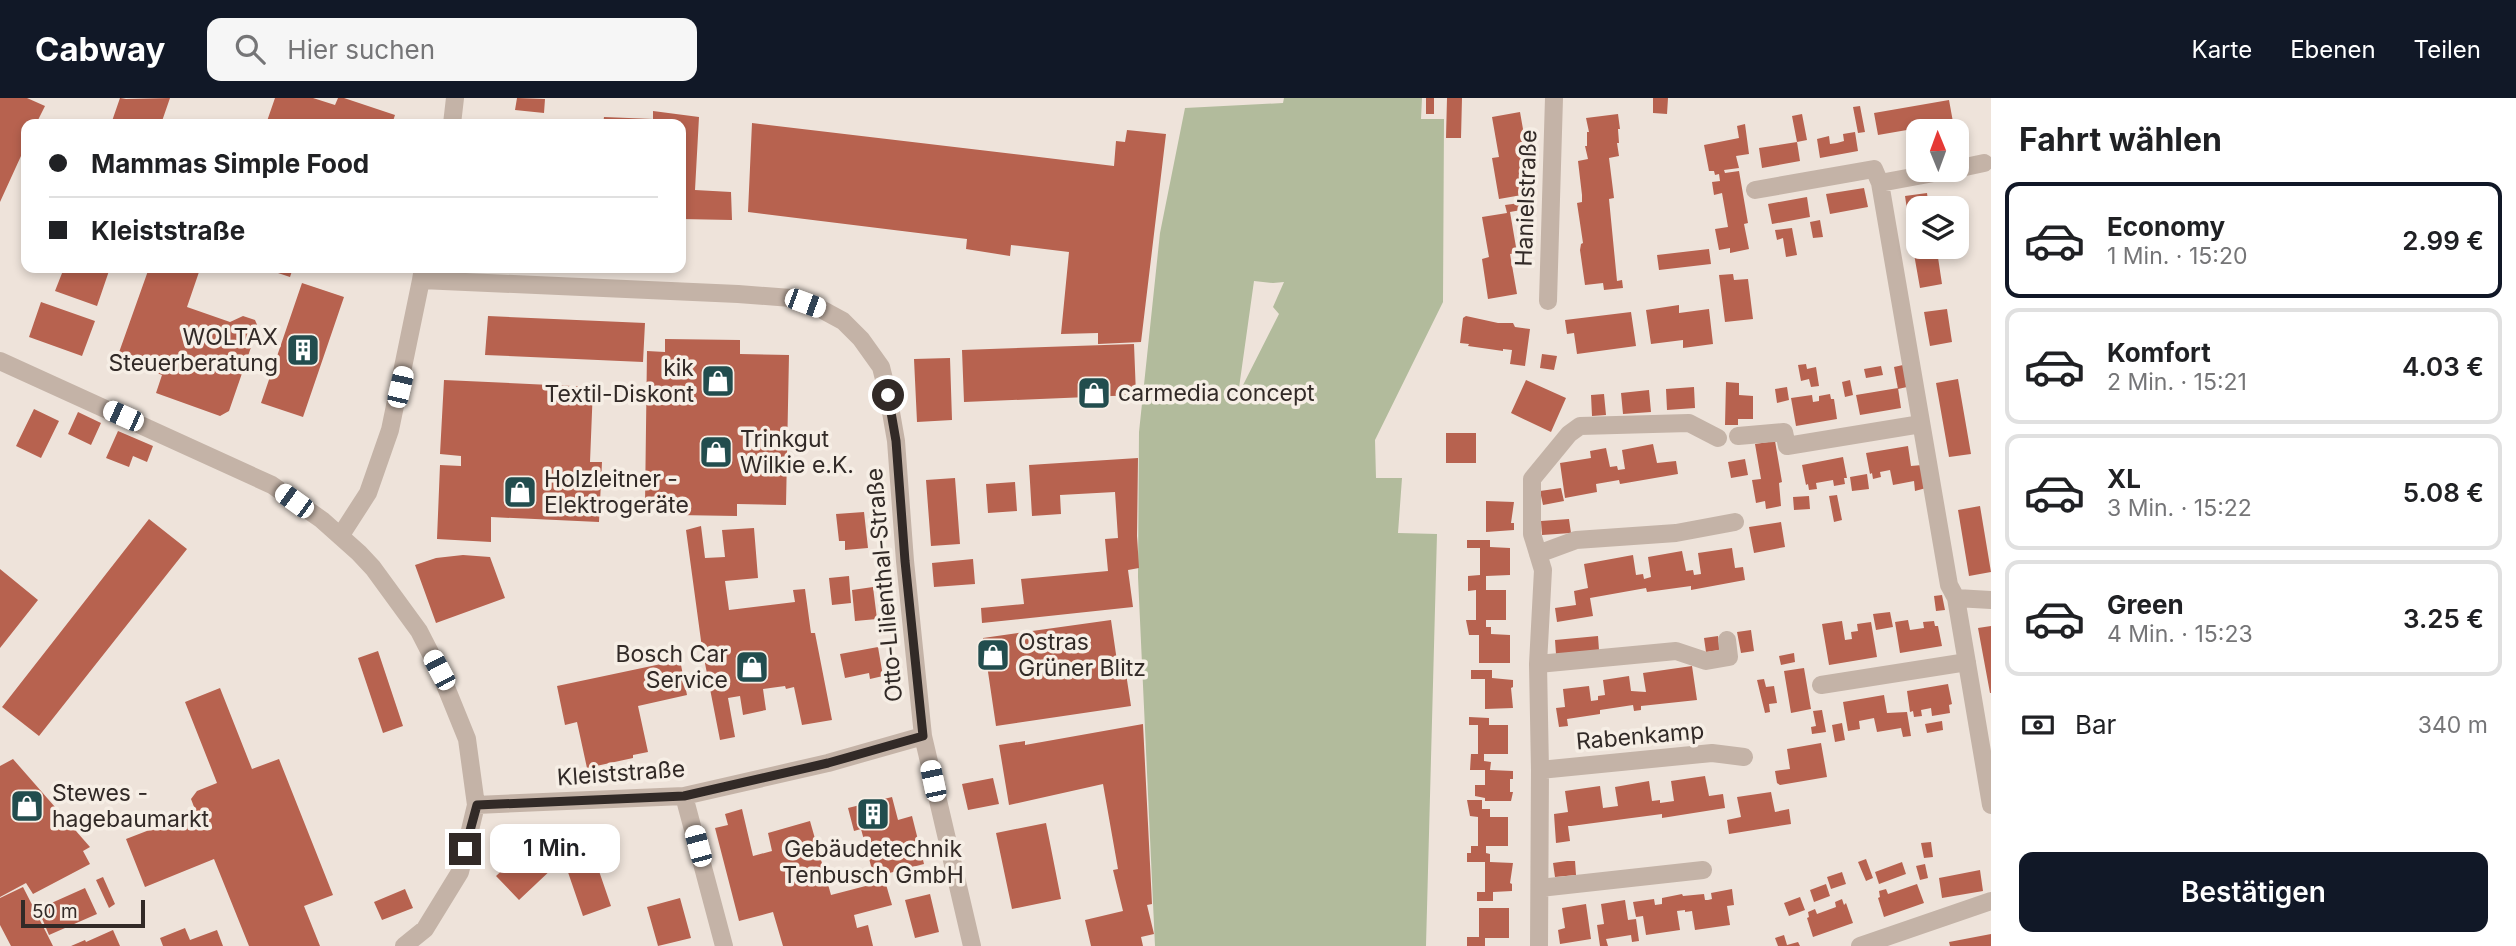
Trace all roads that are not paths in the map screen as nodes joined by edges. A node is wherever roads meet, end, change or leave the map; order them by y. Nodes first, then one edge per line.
1 (461, 98) edge
2 (1554, 98) edge
3 (453, 113) edge
4 (1984, 163) dead end
5 (1969, 166) edge
6 (1906, 178) edge
7 (1881, 183) junction
8 (1755, 190) dead end
9 (422, 274) edge
10 (1548, 301) dead end
11 (0, 361) edge
12 (1921, 424) junction
13 (1738, 436) dead end
14 (1718, 438) dead end
15 (1734, 522) dead end
16 (341, 536) junction
17 (1538, 554) junction
18 (1956, 598) junction
19 (1991, 600) edge
20 (1727, 640) dead end
21 (1967, 662) junction
22 (1538, 664) junction
23 (1821, 685) dead end
24 (923, 736) junction
25 (1744, 757) dead end
26 (1540, 770) junction
27 (684, 796) junction
28 (477, 805) junction
29 (1991, 805) edge
30 (1703, 870) dead end
31 (1540, 888) junction
32 (1991, 901) edge
33 (404, 946) edge
34 (724, 946) edge
35 (972, 946) edge
36 (1539, 946) edge
37 (1860, 946) edge

1 - 3 street
2 - 10 street, Hanielstraße
4 - 5 street
6 - 7 street
7 - 8 street
7 - 12 street
9 - 16 street, Otto-Lilienthal-Straße
9 - 24 street, Otto-Lilienthal-Straße
11 - 16 street
12 - 13 street
12 - 18 street
14 - 17 street
15 - 17 street
16 - 28 street
17 - 22 street
18 - 19 street
18 - 21 street
20 - 22 street
21 - 23 street
21 - 29 street
22 - 26 street
24 - 27 street, Kleiststraße
24 - 35 street, Otto-Lilienthal-Straße
25 - 26 street, Rabenkamp
26 - 31 street
27 - 28 street, Kleiststraße
27 - 34 street
28 - 33 street
30 - 31 street
31 - 36 street
32 - 37 street

